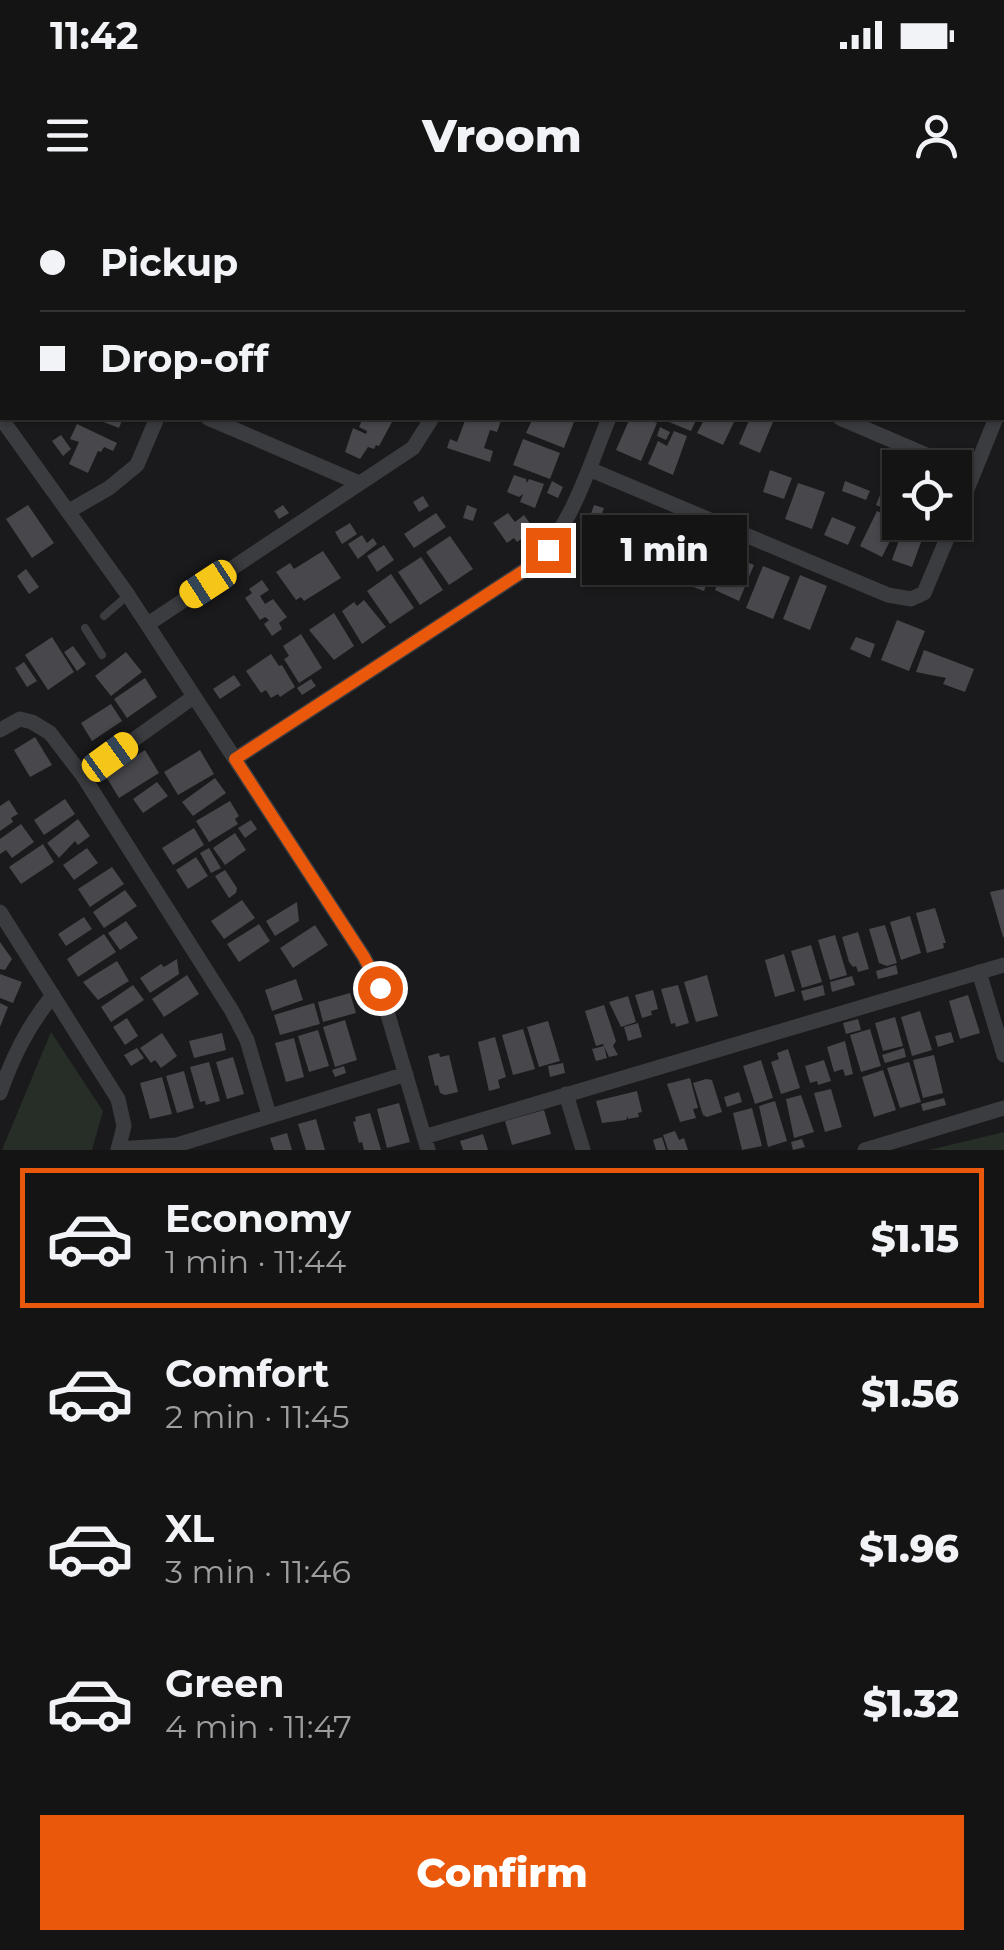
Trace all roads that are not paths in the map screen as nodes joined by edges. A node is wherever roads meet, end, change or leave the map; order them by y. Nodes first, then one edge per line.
1 (2, 420) edge
2 (156, 420) edge
3 (213, 420) edge
4 (431, 420) edge
5 (608, 420) edge
6 (845, 420) edge
7 (995, 420) edge
8 (588, 469) junction
9 (973, 475) joint
10 (359, 483) junction
11 (69, 510) junction
12 (946, 540) edge
13 (128, 596) junction
14 (104, 616) dead end
15 (148, 624) junction
16 (85, 628) dead end
17 (102, 654) dead end
18 (192, 698) junction
19 (0, 730) edge
20 (235, 759) junction
21 (83, 776) junction
22 (0, 912) edge
23 (1004, 965) edge
24 (979, 972) junction
25 (53, 996) junction
26 (1004, 1055) edge
27 (406, 1074) junction
28 (0, 1093) edge
29 (566, 1094) junction
30 (1004, 1108) edge
31 (268, 1115) junction
32 (426, 1144) edge
33 (118, 1149) edge
34 (875, 1149) edge
35 (583, 1150) edge

1 - 11 street
2 - 11 street
3 - 10 street
4 - 10 street
5 - 8 street
6 - 9 street
7 - 9 street
8 - 12 street
8 - 20 street
10 - 15 street
11 - 13 street
13 - 14 lane
13 - 15 street
15 - 18 street
16 - 17 lane
18 - 20 street
18 - 21 street
19 - 21 street
20 - 27 street
21 - 31 street
22 - 25 street
23 - 24 street
24 - 26 street
24 - 29 street
25 - 28 street
25 - 33 street
27 - 31 street
27 - 32 street
29 - 32 street
29 - 35 street
30 - 34 street
31 - 33 street

